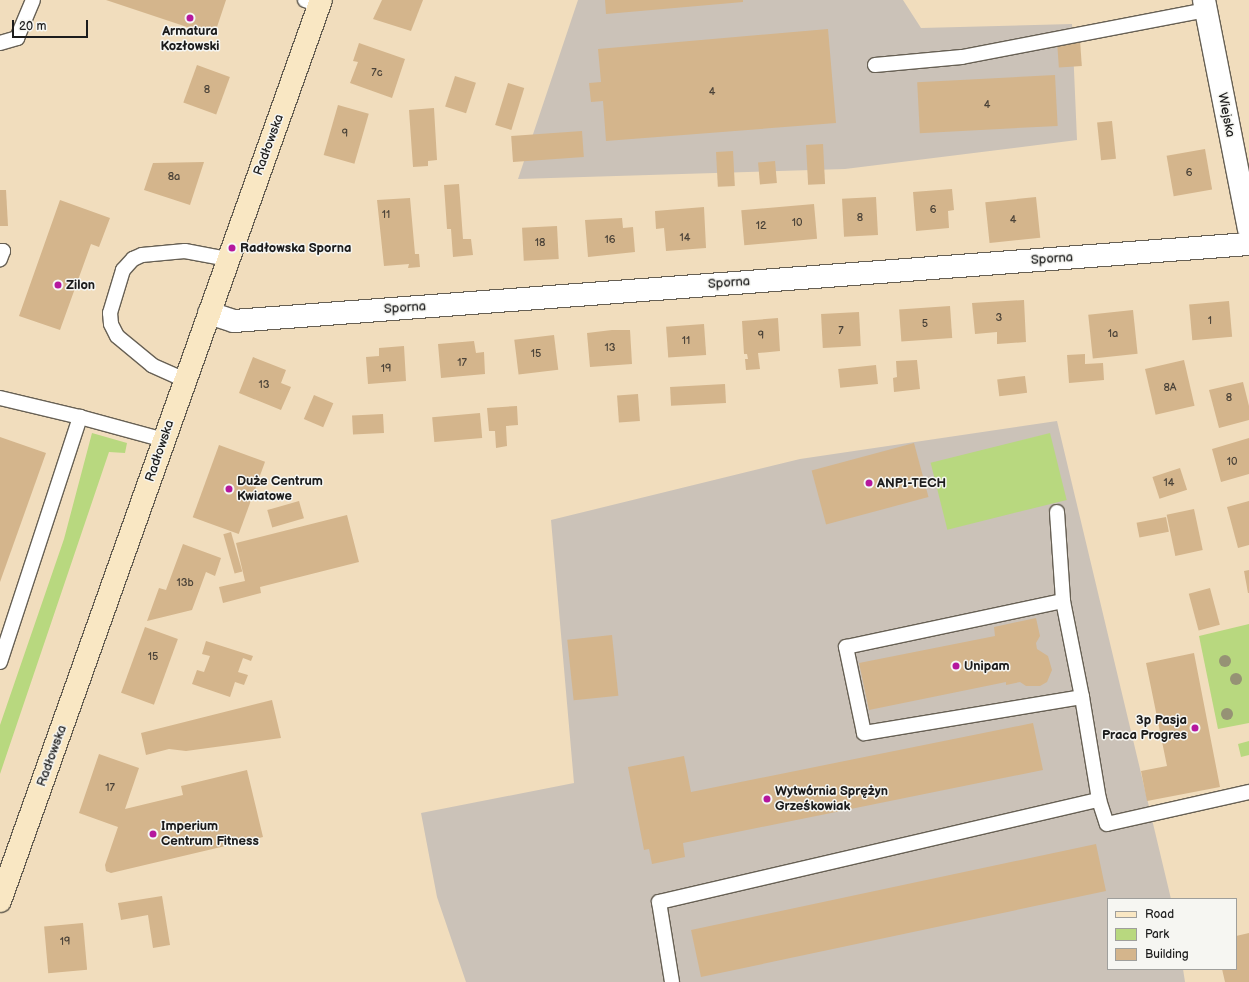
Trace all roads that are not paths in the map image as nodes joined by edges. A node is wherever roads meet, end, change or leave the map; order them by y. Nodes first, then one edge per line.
1 (32, 0) edge
2 (315, 2) edge
3 (1205, 5) edge
4 (0, 43) edge
5 (875, 65) dead end
6 (1249, 230) edge
7 (1249, 244) edge
8 (0, 251) edge
9 (0, 259) edge
10 (228, 259) junction
11 (209, 313) junction
12 (185, 380) junction
13 (0, 398) edge
14 (80, 417) junction
15 (164, 440) junction
16 (1057, 512) dead end
17 (1063, 601) junction
18 (0, 662) edge
19 (1082, 697) junction
20 (1249, 792) edge
21 (1100, 800) junction
22 (0, 901) edge
23 (672, 982) edge

1 - 4 lane
2 - 10 street, Radłowska
3 - 5 lane
3 - 6 street, Wiejska
7 - 11 street, Sporna
8 - 9 lane
10 - 11 street, Radłowska
10 - 12 lane
11 - 12 street, Radłowska
12 - 15 street, Radłowska
13 - 14 lane
14 - 15 lane
14 - 18 lane
15 - 22 street, Radłowska
16 - 17 lane
17 - 19 lane
17 - 19 lane
19 - 21 lane
20 - 21 lane
21 - 23 lane

